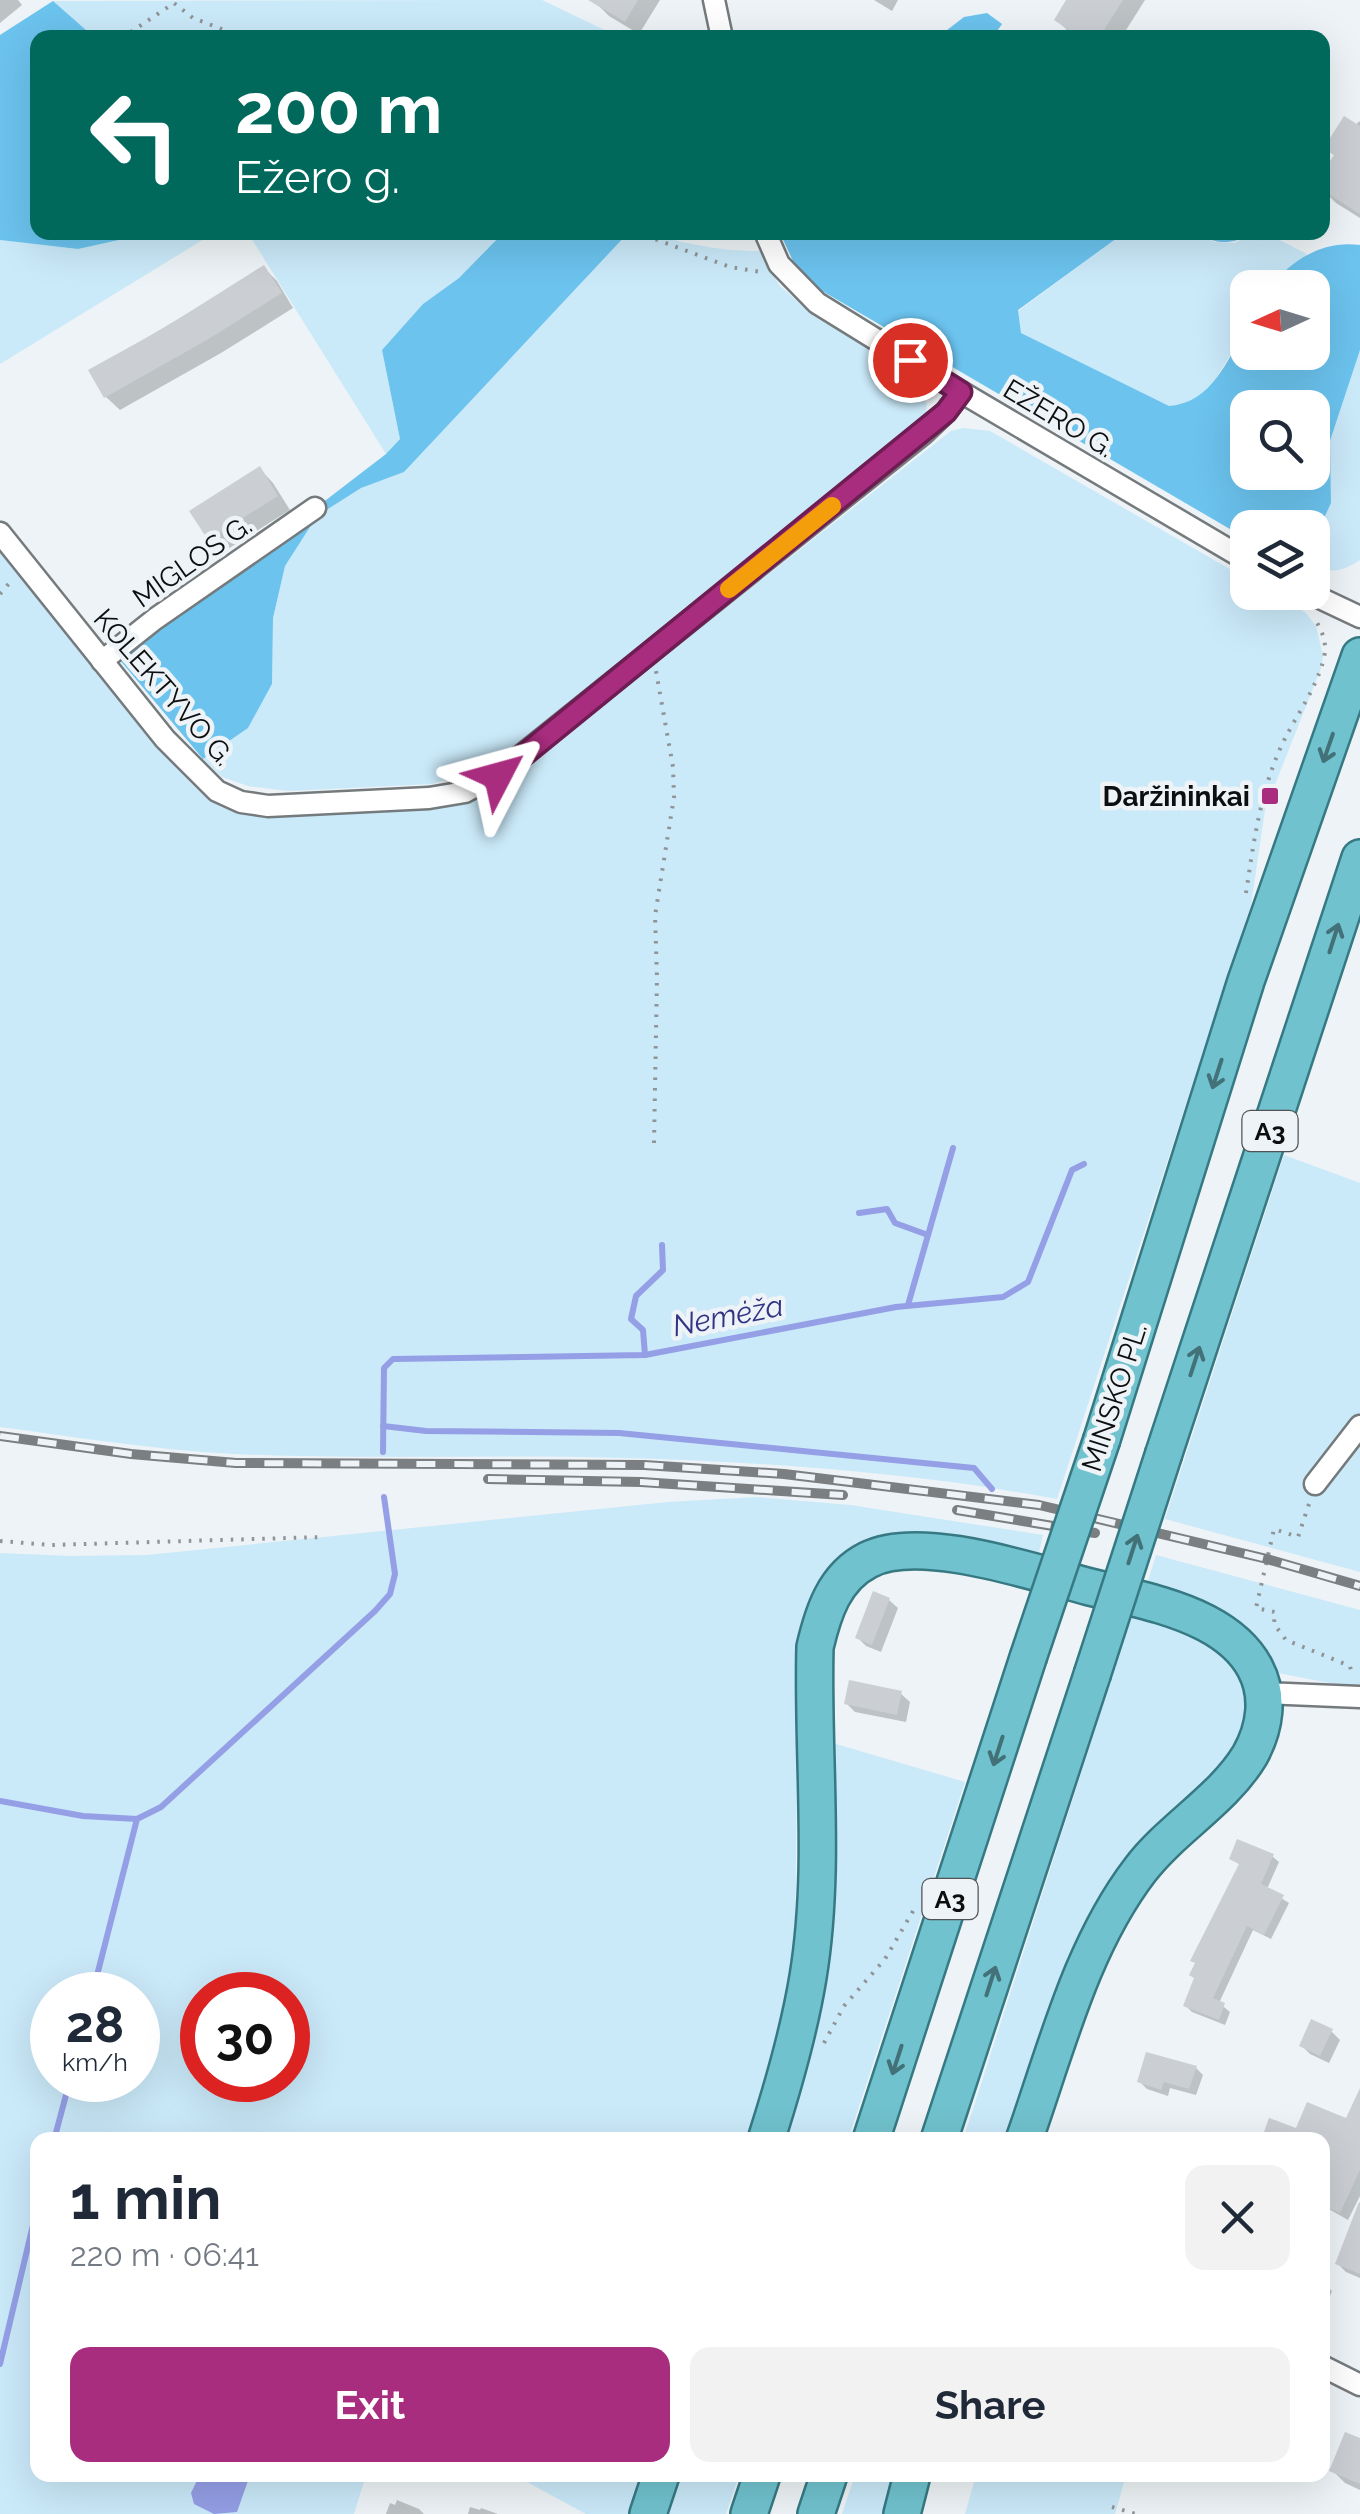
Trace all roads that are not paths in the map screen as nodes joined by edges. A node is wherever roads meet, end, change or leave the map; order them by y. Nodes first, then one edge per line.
1 (714, 0) edge
2 (720, 30) edge
3 (768, 240) edge
4 (961, 392) junction
5 (315, 508) dead end
6 (0, 533) edge
7 (1230, 550) edge
8 (1330, 603) edge
9 (1360, 617) edge
10 (1360, 656) edge
11 (102, 661) junction
12 (1360, 858) edge
13 (1360, 1426) edge
14 (1315, 1484) road end
15 (1264, 1693) junction
16 (1356, 1696) edge
17 (768, 2132) edge
18 (874, 2132) edge
19 (942, 2132) edge
20 (1027, 2132) edge
21 (1330, 2370) edge
22 (1360, 2385) edge
23 (659, 2482) edge
24 (760, 2482) edge
25 (827, 2482) edge
26 (910, 2482) edge
27 (648, 2514) edge
28 (749, 2514) edge
29 (816, 2514) edge
30 (902, 2514) edge

1 - 2 street
3 - 4 street, EŽERO G.
4 - 7 street, EŽERO G.
4 - 11 street, KOLEKTYVO G.
5 - 11 street, MIGLOS G.
6 - 11 street, KOLEKTYVO G.
8 - 9 street
10 -> 18 highway, MINSKO PL. / A3, bridge
19 -> 12 highway, A3, bridge
13 - 14 street
15 - 16 street
15 - 17 highway
15 - 20 highway
21 - 22 street
23 - 27 highway
24 - 28 highway
25 - 29 highway
26 - 30 highway

